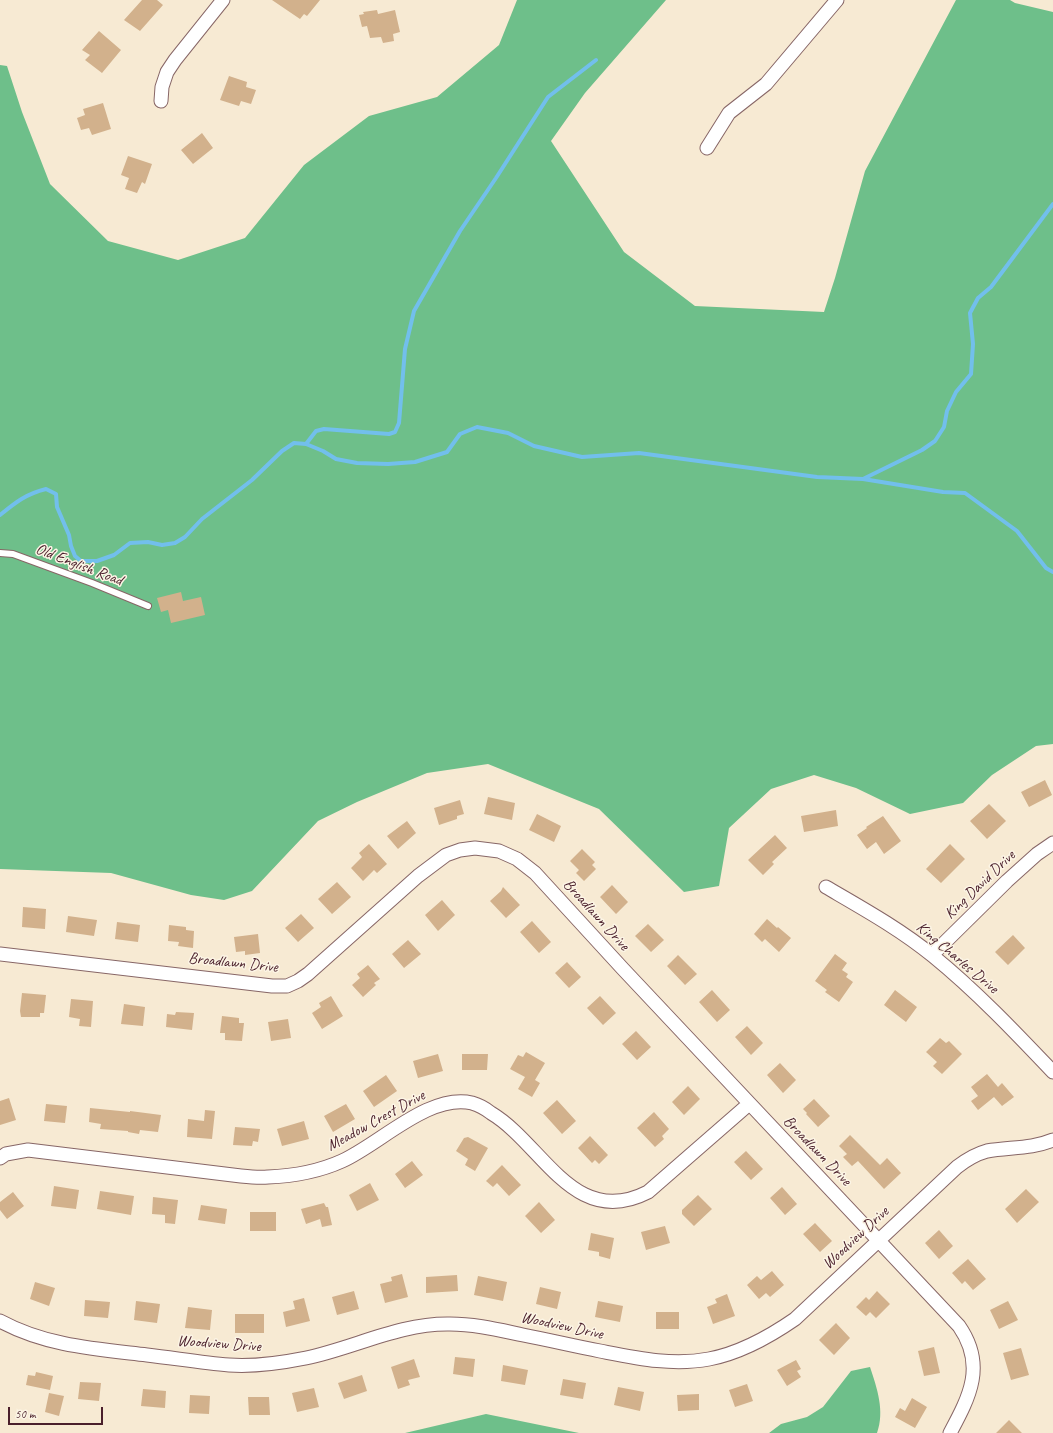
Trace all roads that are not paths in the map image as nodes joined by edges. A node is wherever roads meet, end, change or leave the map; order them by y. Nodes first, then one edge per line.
1 (223, 0) edge
2 (837, 0) edge
3 (161, 101) dead end
4 (707, 148) dead end
5 (0, 552) edge
6 (148, 606) dead end
7 (1053, 843) edge
8 (826, 887) dead end
9 (0, 954) edge
10 (932, 955) junction
11 (1053, 1072) edge
12 (749, 1104) junction
13 (1053, 1140) edge
14 (0, 1158) edge
15 (879, 1240) junction
16 (0, 1321) edge
17 (950, 1433) edge

1 - 3 street
2 - 4 street
5 - 6 lane, Old English Road
7 - 10 street, King David Drive
8 - 10 street, King Charles Drive
9 - 12 street, Broadlawn Drive
10 - 11 street, King Charles Drive
12 - 14 street, Meadow Crest Drive
12 - 15 street, Broadlawn Drive
13 - 15 street, Woodview Drive
15 - 16 street, Woodview Drive
15 - 17 street, Broadlawn Drive

